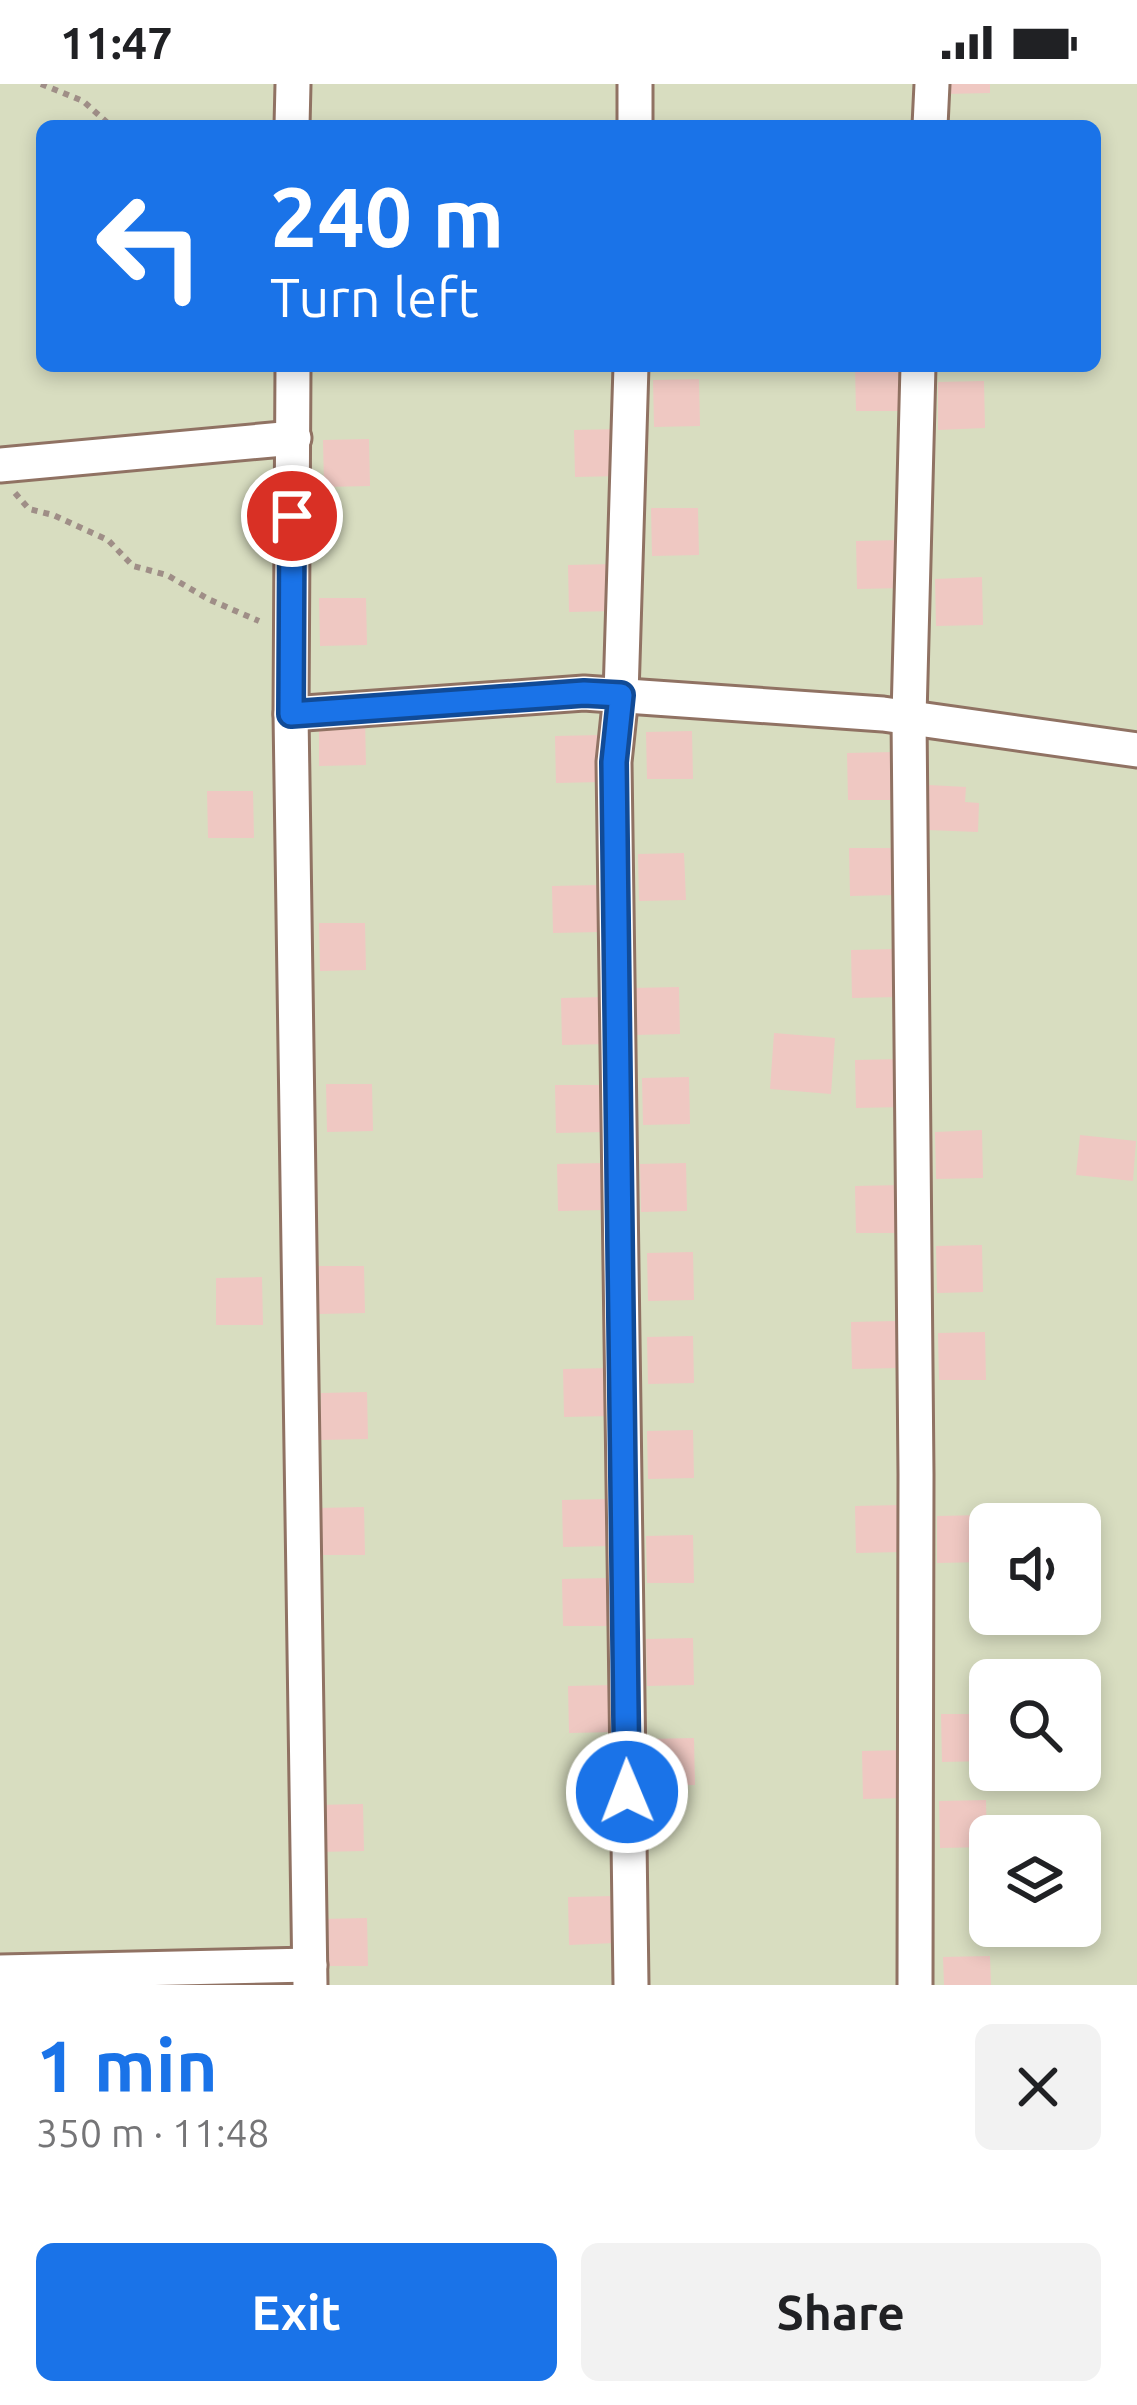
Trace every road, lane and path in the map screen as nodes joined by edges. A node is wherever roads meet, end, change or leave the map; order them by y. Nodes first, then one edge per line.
1 (41, 84) edge
2 (293, 84) edge
3 (635, 84) edge
4 (932, 84) edge
5 (104, 120) edge
6 (292, 120) edge
7 (634, 120) edge
8 (930, 120) edge
9 (293, 372) edge
10 (631, 372) edge
11 (918, 372) edge
12 (294, 438) junction
13 (7, 479) edge
14 (291, 633) junction
15 (621, 695) junction
16 (291, 714) junction
17 (909, 717) junction
18 (1137, 750) edge
19 (0, 1972) edge
20 (310, 1975) edge
21 (631, 1985) edge
22 (915, 1985) edge

1 - 5 path
2 - 6 street
3 - 7 street
4 - 8 street
9 - 12 street
10 - 15 street
11 - 17 street
12 - 13 street
12 - 14 street
13 - 14 path
14 - 16 street
15 - 16 street
15 - 17 street
15 - 21 street
16 - 20 street
17 - 18 street
17 - 22 street
19 - 20 street

